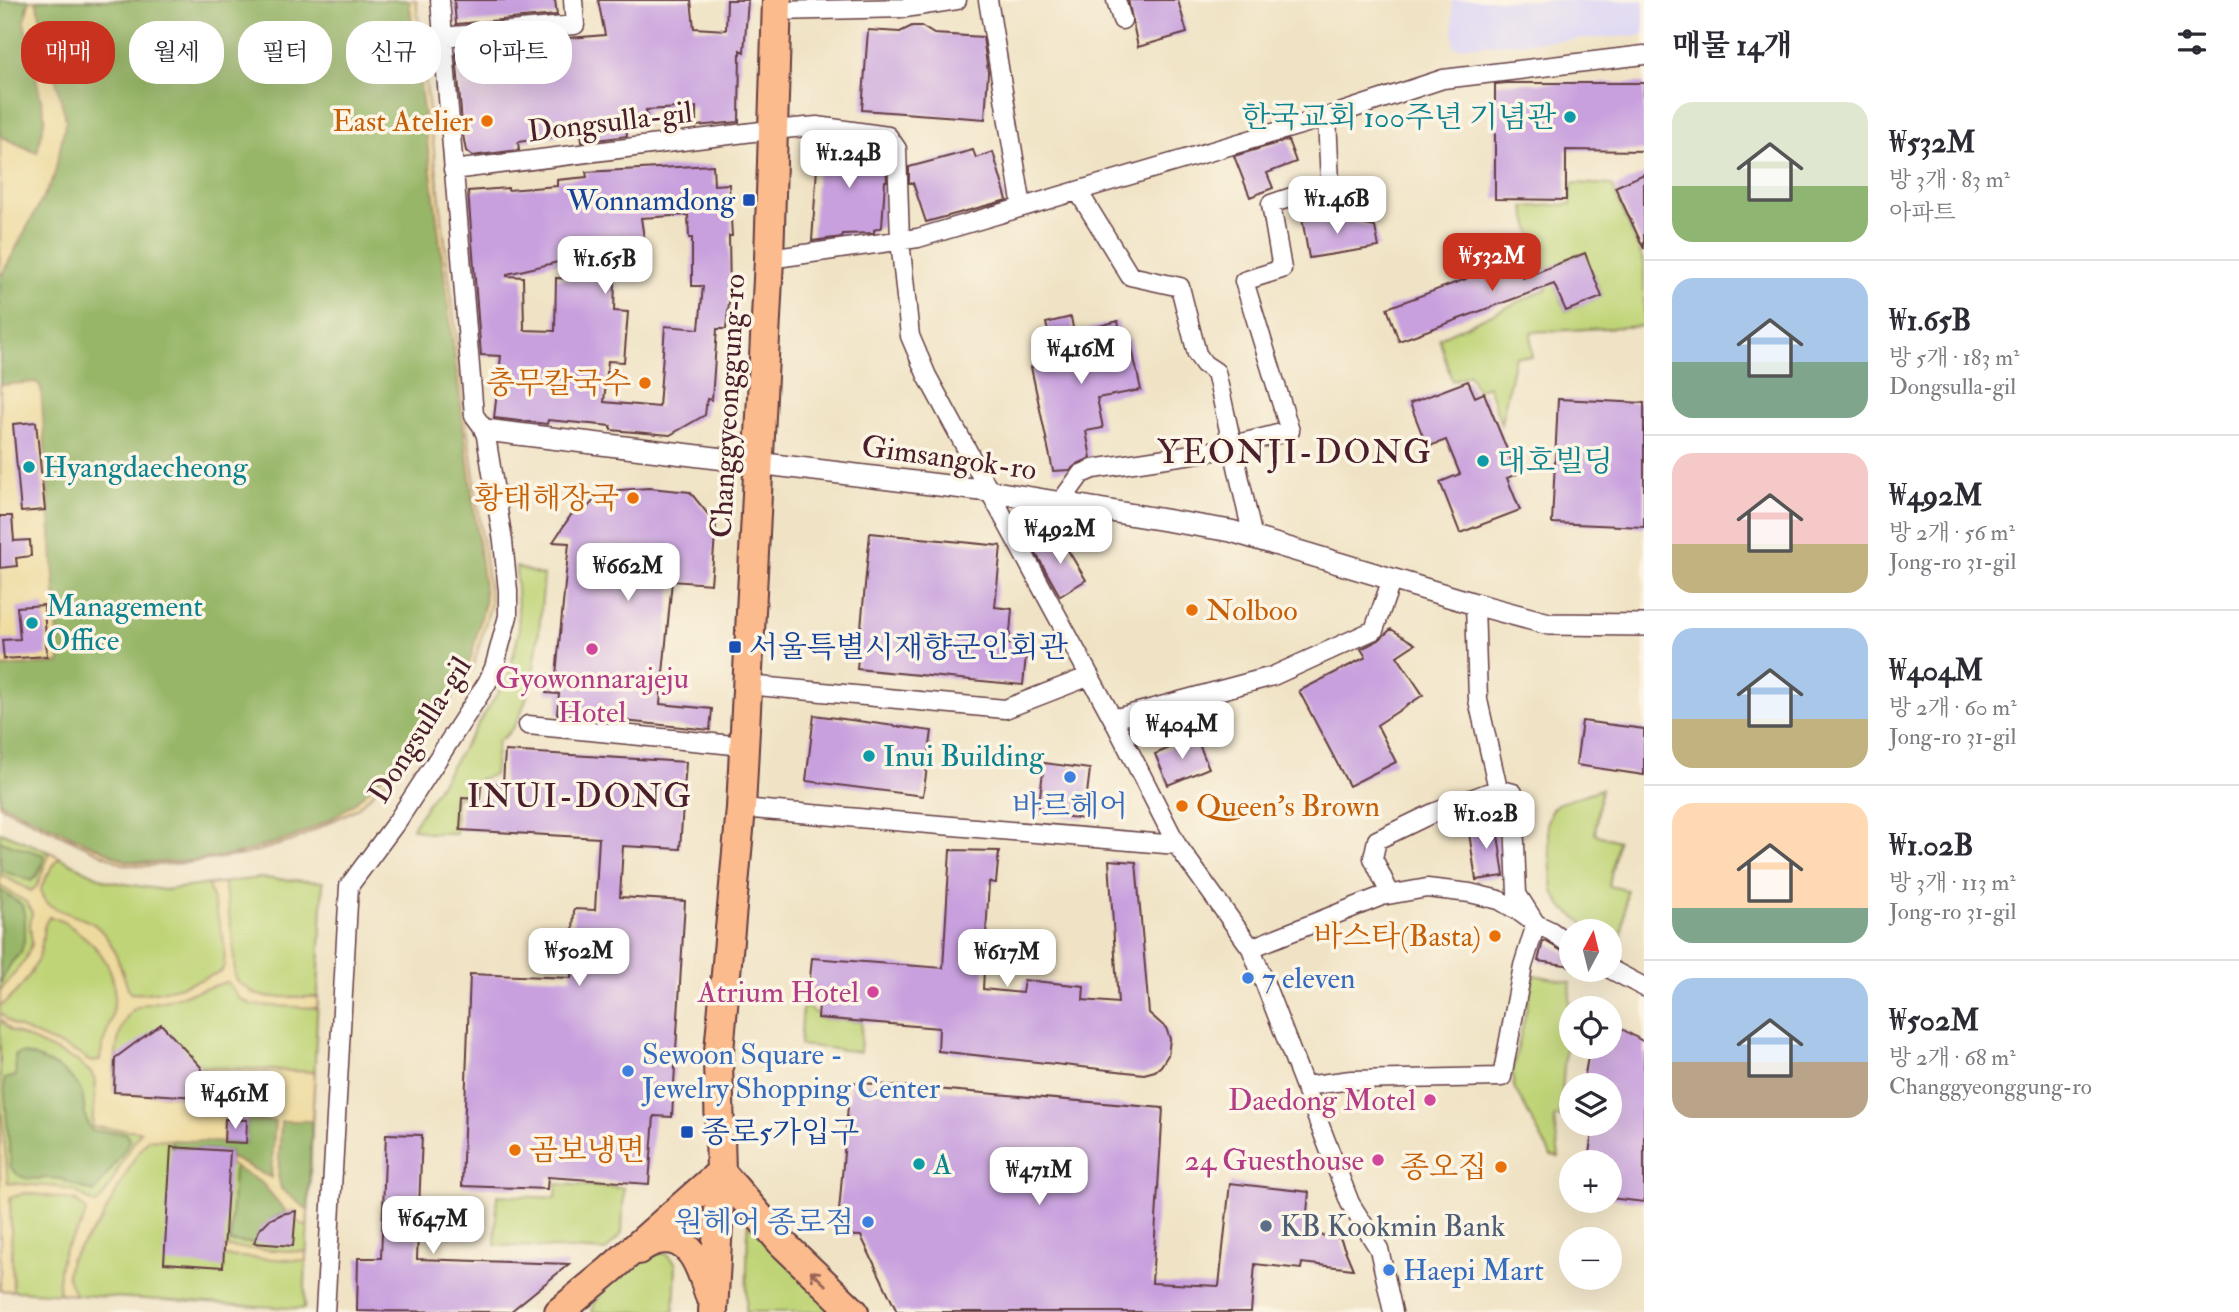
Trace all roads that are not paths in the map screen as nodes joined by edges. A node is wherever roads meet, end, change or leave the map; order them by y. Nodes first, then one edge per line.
1 (440, 0) edge
2 (573, 0) edge
3 (957, 0) edge
4 (988, 0) edge
5 (1116, 0) edge
6 (776, 5) edge
7 (1122, 20) dead end
8 (442, 37) junction
9 (1644, 55) edge
10 (1327, 117) junction
11 (773, 130) junction
12 (453, 170) junction
13 (1077, 191) junction
14 (1022, 207) junction
15 (900, 240) junction
16 (769, 259) junction
17 (485, 430) junction
18 (1233, 445) junction
19 (759, 464) junction
20 (989, 491) junction
21 (1060, 503) junction
22 (1253, 537) junction
23 (1392, 579) junction
24 (1475, 604) junction
25 (1644, 625) edge
26 (1090, 676) junction
27 (747, 685) junction
28 (1113, 719) junction
29 (528, 725) dead end
30 (744, 746) junction
31 (1498, 789) junction
32 (741, 808) junction
33 (1177, 845) junction
34 (1390, 894) junction
35 (1536, 924) junction
36 (1559, 937) edge
37 (1251, 948) junction
38 (1622, 975) edge
39 (1644, 987) edge
40 (1305, 1086) junction
41 (721, 1172) junction
42 (713, 1309) edge
43 (325, 1312) edge
44 (559, 1312) edge
45 (586, 1312) edge
46 (854, 1312) edge
47 (1393, 1312) edge

1 - 8 street, Dongsulla-gil
2 - 8 street
3 - 6 street
4 - 14 street
5 - 7 street
6 - 11 main road, Changgyeonggung-ro
8 - 12 street, Dongsulla-gil
9 - 10 street
10 - 13 street
10 - 18 street
11 - 12 street, Dongsulla-gil
11 - 15 street
11 - 16 main road, Changgyeonggung-ro
12 - 17 street, Dongsulla-gil
13 - 14 street
13 - 18 street
14 - 15 street
15 - 16 street
15 - 20 street
16 - 19 main road, Changgyeonggung-ro
17 - 19 street
17 - 43 street, Dongsulla-gil
18 - 21 street
18 - 22 street
19 - 20 street, Gimsangok-ro
19 - 27 main road, Changgyeonggung-ro
20 - 21 street, Gimsangok-ro
20 - 26 street
21 - 22 street, Gimsangok-ro
22 - 23 street, Gimsangok-ro
23 - 24 street, Gimsangok-ro
23 - 28 street
24 - 25 street, Gimsangok-ro
24 - 31 street
26 - 27 street
26 - 28 street
27 - 30 main road, Changgyeonggung-ro
28 - 33 street
29 - 30 street
30 - 32 main road, Changgyeonggung-ro
31 - 34 street
31 - 35 street
32 - 33 street
32 - 41 main road, Changgyeonggung-ro
33 - 37 street
34 - 35 street
34 - 37 street
35 - 36 street
35 - 40 street
37 - 40 street
38 - 39 street
40 - 47 street
41 - 42 main road, Changgyeonggung-ro
41 - 44 main road
46 -> 41 main road
42 - 45 main road

